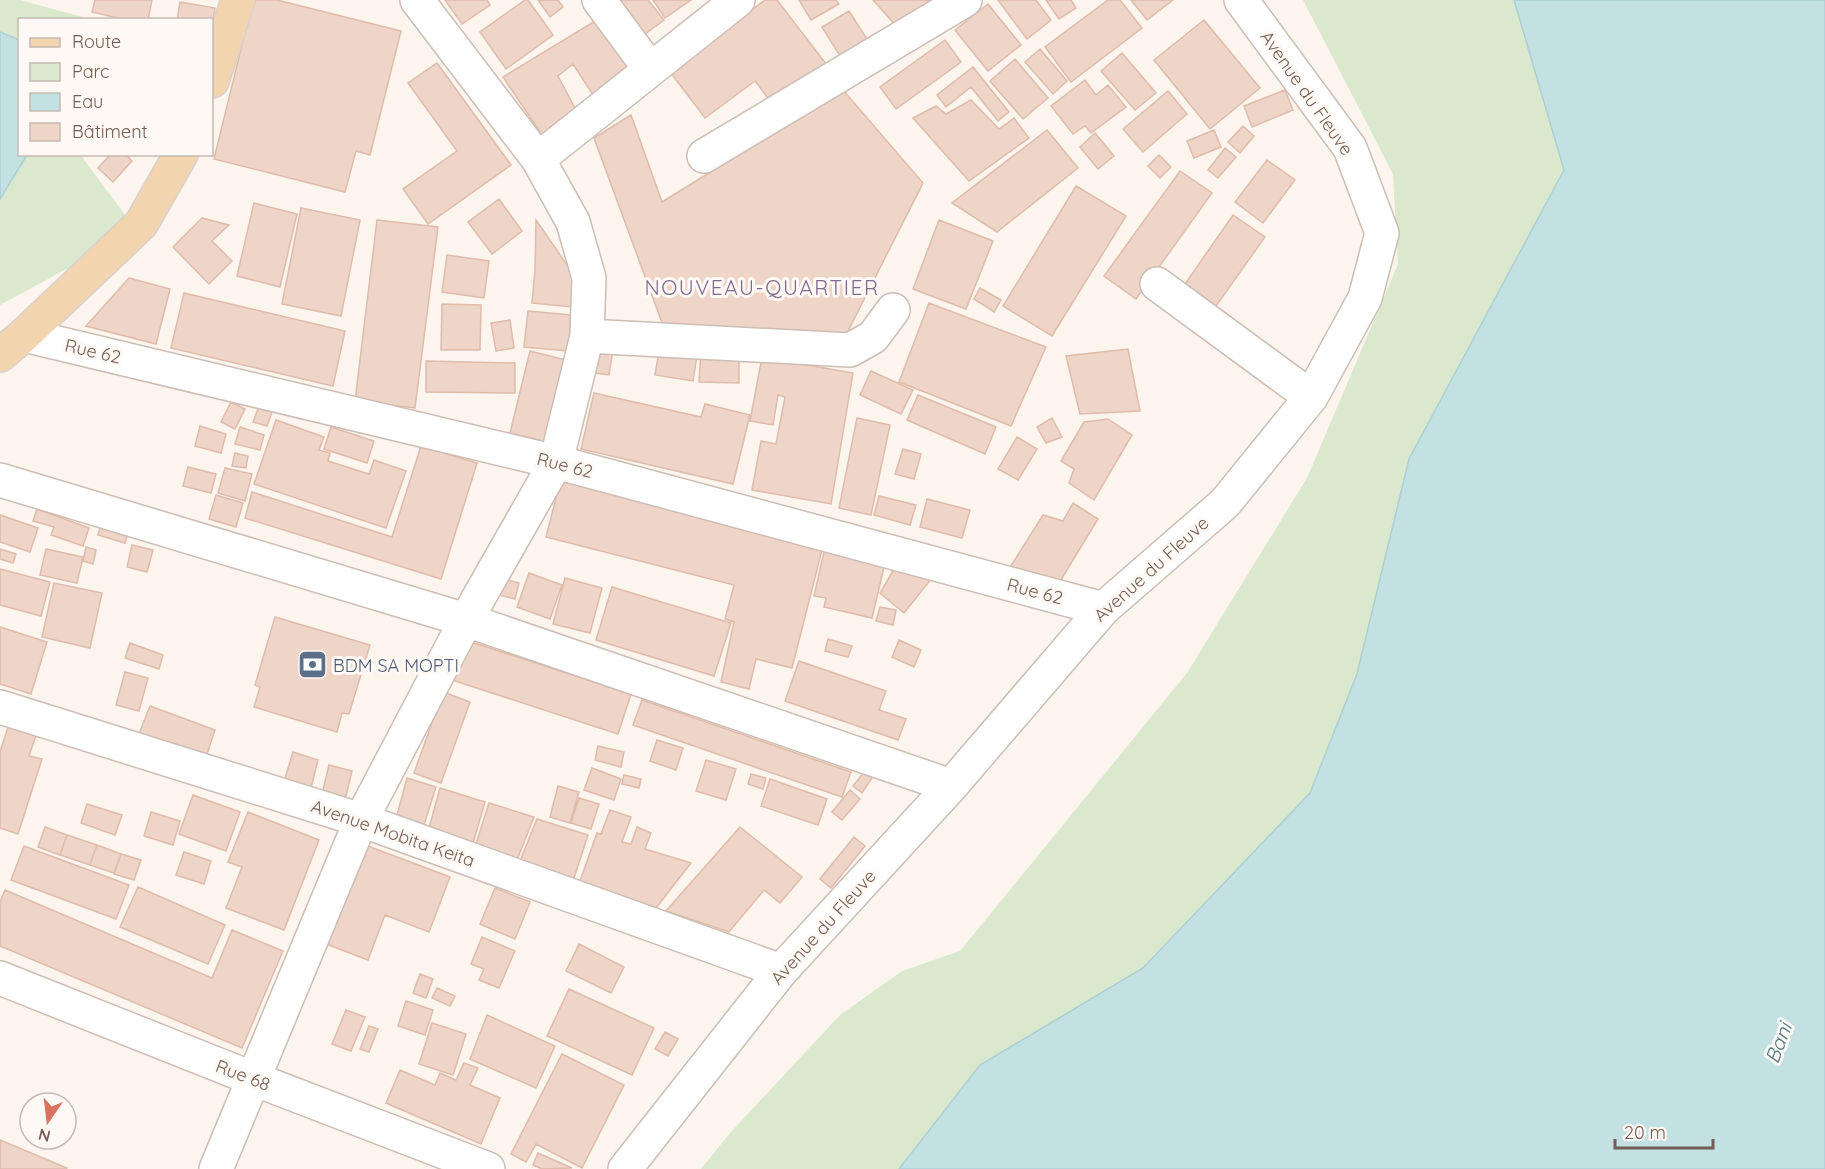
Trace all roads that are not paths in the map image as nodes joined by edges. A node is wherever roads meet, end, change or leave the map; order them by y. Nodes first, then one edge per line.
1 (238, 0) edge
2 (417, 0) edge
3 (599, 0) edge
4 (738, 0) edge
5 (965, 0) edge
6 (1241, 0) edge
7 (650, 69) junction
8 (213, 78) edge
9 (180, 156) edge
10 (704, 156) dead end
11 (538, 159) junction
12 (1156, 284) dead end
13 (893, 310) dead end
14 (586, 336) junction
15 (12, 345) edge
16 (1311, 397) junction
17 (556, 462) junction
18 (0, 480) edge
19 (1103, 609) junction
20 (466, 620) junction
21 (0, 707) edge
22 (951, 786) junction
23 (361, 820) junction
24 (781, 972) junction
25 (0, 978) edge
26 (254, 1079) junction
27 (216, 1169) edge
28 (488, 1169) edge
29 (625, 1169) edge

1 - 8 main road
2 - 11 street
3 - 7 street
4 - 7 street
5 - 10 street
6 - 16 street, Avenue du Fleuve
7 - 11 street
9 - 15 main road
11 - 14 street
12 - 16 street
13 - 14 street
14 - 17 street
15 - 17 street, Rue 62
16 - 19 street, Avenue du Fleuve
17 - 19 street, Rue 62
17 - 20 street
18 - 20 street
19 - 22 street, Avenue du Fleuve
20 - 22 street
20 - 23 street
21 - 23 street, Avenue Mobita Keita
22 - 24 street, Avenue du Fleuve
23 - 24 street, Avenue Mobita Keita
23 - 26 street
24 - 29 street, Avenue du Fleuve
25 - 26 street, Rue 68
26 - 27 street
26 - 28 street, Rue 68

